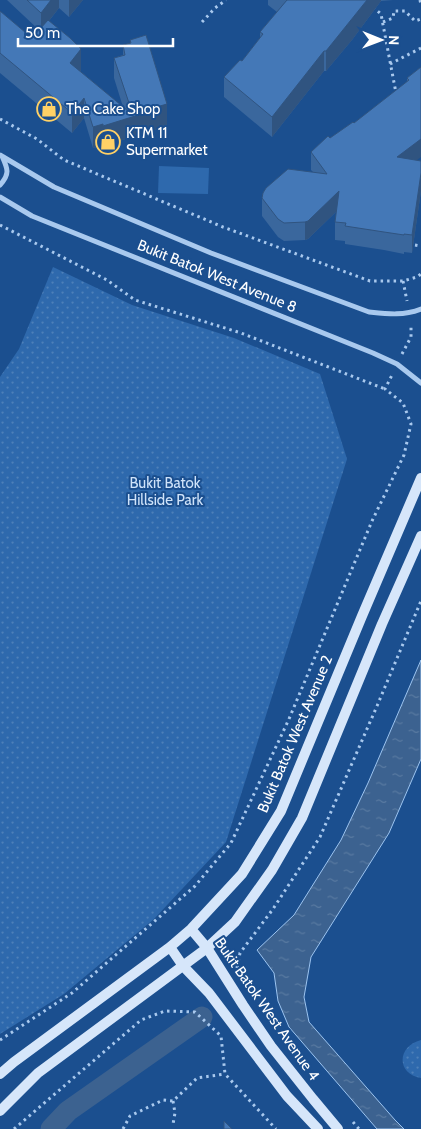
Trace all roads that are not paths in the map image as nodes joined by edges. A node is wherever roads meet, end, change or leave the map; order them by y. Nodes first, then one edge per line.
1 (1, 155) edge
2 (0, 185) edge
3 (0, 197) edge
4 (421, 310) edge
5 (421, 383) edge
6 (421, 478) edge
7 (421, 536) edge
8 (191, 929) junction
9 (170, 947) junction
10 (208, 948) junction
11 (183, 966) junction
12 (0, 1074) edge
13 (0, 1111) edge
14 (318, 1129) edge
15 (338, 1129) edge

1 - 2 street
1 - 4 street, Bukit Batok West Avenue 8
3 - 5 street, Bukit Batok West Avenue 8
6 - 8 main road, Bukit Batok West Avenue 2
7 - 10 main road
8 - 9 main road, Bukit Batok West Avenue 2
8 - 10 main road, Bukit Batok West Avenue 4
9 - 11 main road
9 - 12 main road, Bukit Batok West Avenue 2
10 - 11 main road
10 - 15 main road, Bukit Batok West Avenue 4
11 - 13 main road
11 - 14 main road

